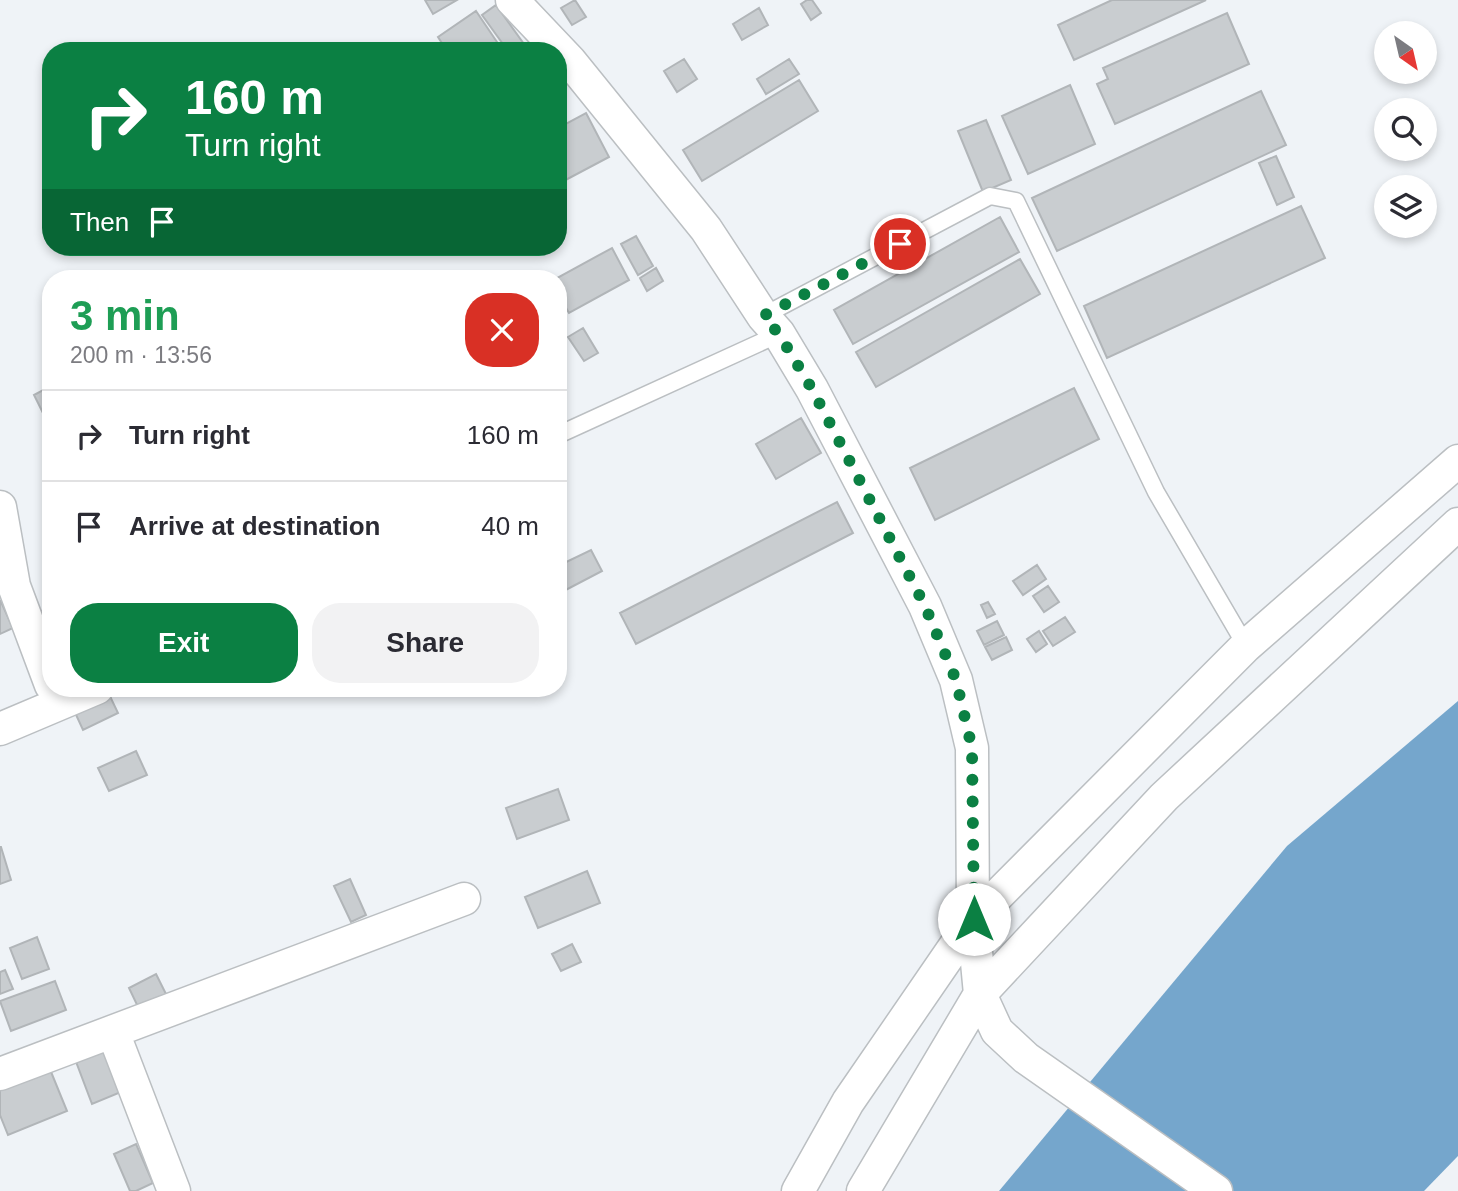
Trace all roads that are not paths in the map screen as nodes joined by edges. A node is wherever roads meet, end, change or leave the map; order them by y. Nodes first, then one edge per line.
1 (512, 0) edge
2 (552, 42) edge
3 (567, 58) edge
4 (771, 325) junction
5 (567, 430) edge
6 (1458, 461) edge
7 (0, 507) edge
8 (1458, 524) edge
9 (1247, 646) junction
10 (42, 663) edge
11 (47, 697) edge
12 (0, 729) edge
13 (464, 899) dead end
14 (974, 919) junction
15 (981, 994) junction
16 (113, 1032) junction
17 (0, 1074) edge
18 (174, 1191) edge
19 (798, 1191) edge
20 (863, 1191) edge
21 (1216, 1191) edge

1 - 2 street
3 - 4 street
4 - 5 lane
4 - 9 lane
4 - 14 street
6 - 9 street
7 - 10 street
8 - 15 street
9 - 14 street
11 - 12 street
13 - 16 street
14 - 15 street
14 - 19 street
15 - 20 street
15 - 21 street
16 - 17 street
16 - 18 street

